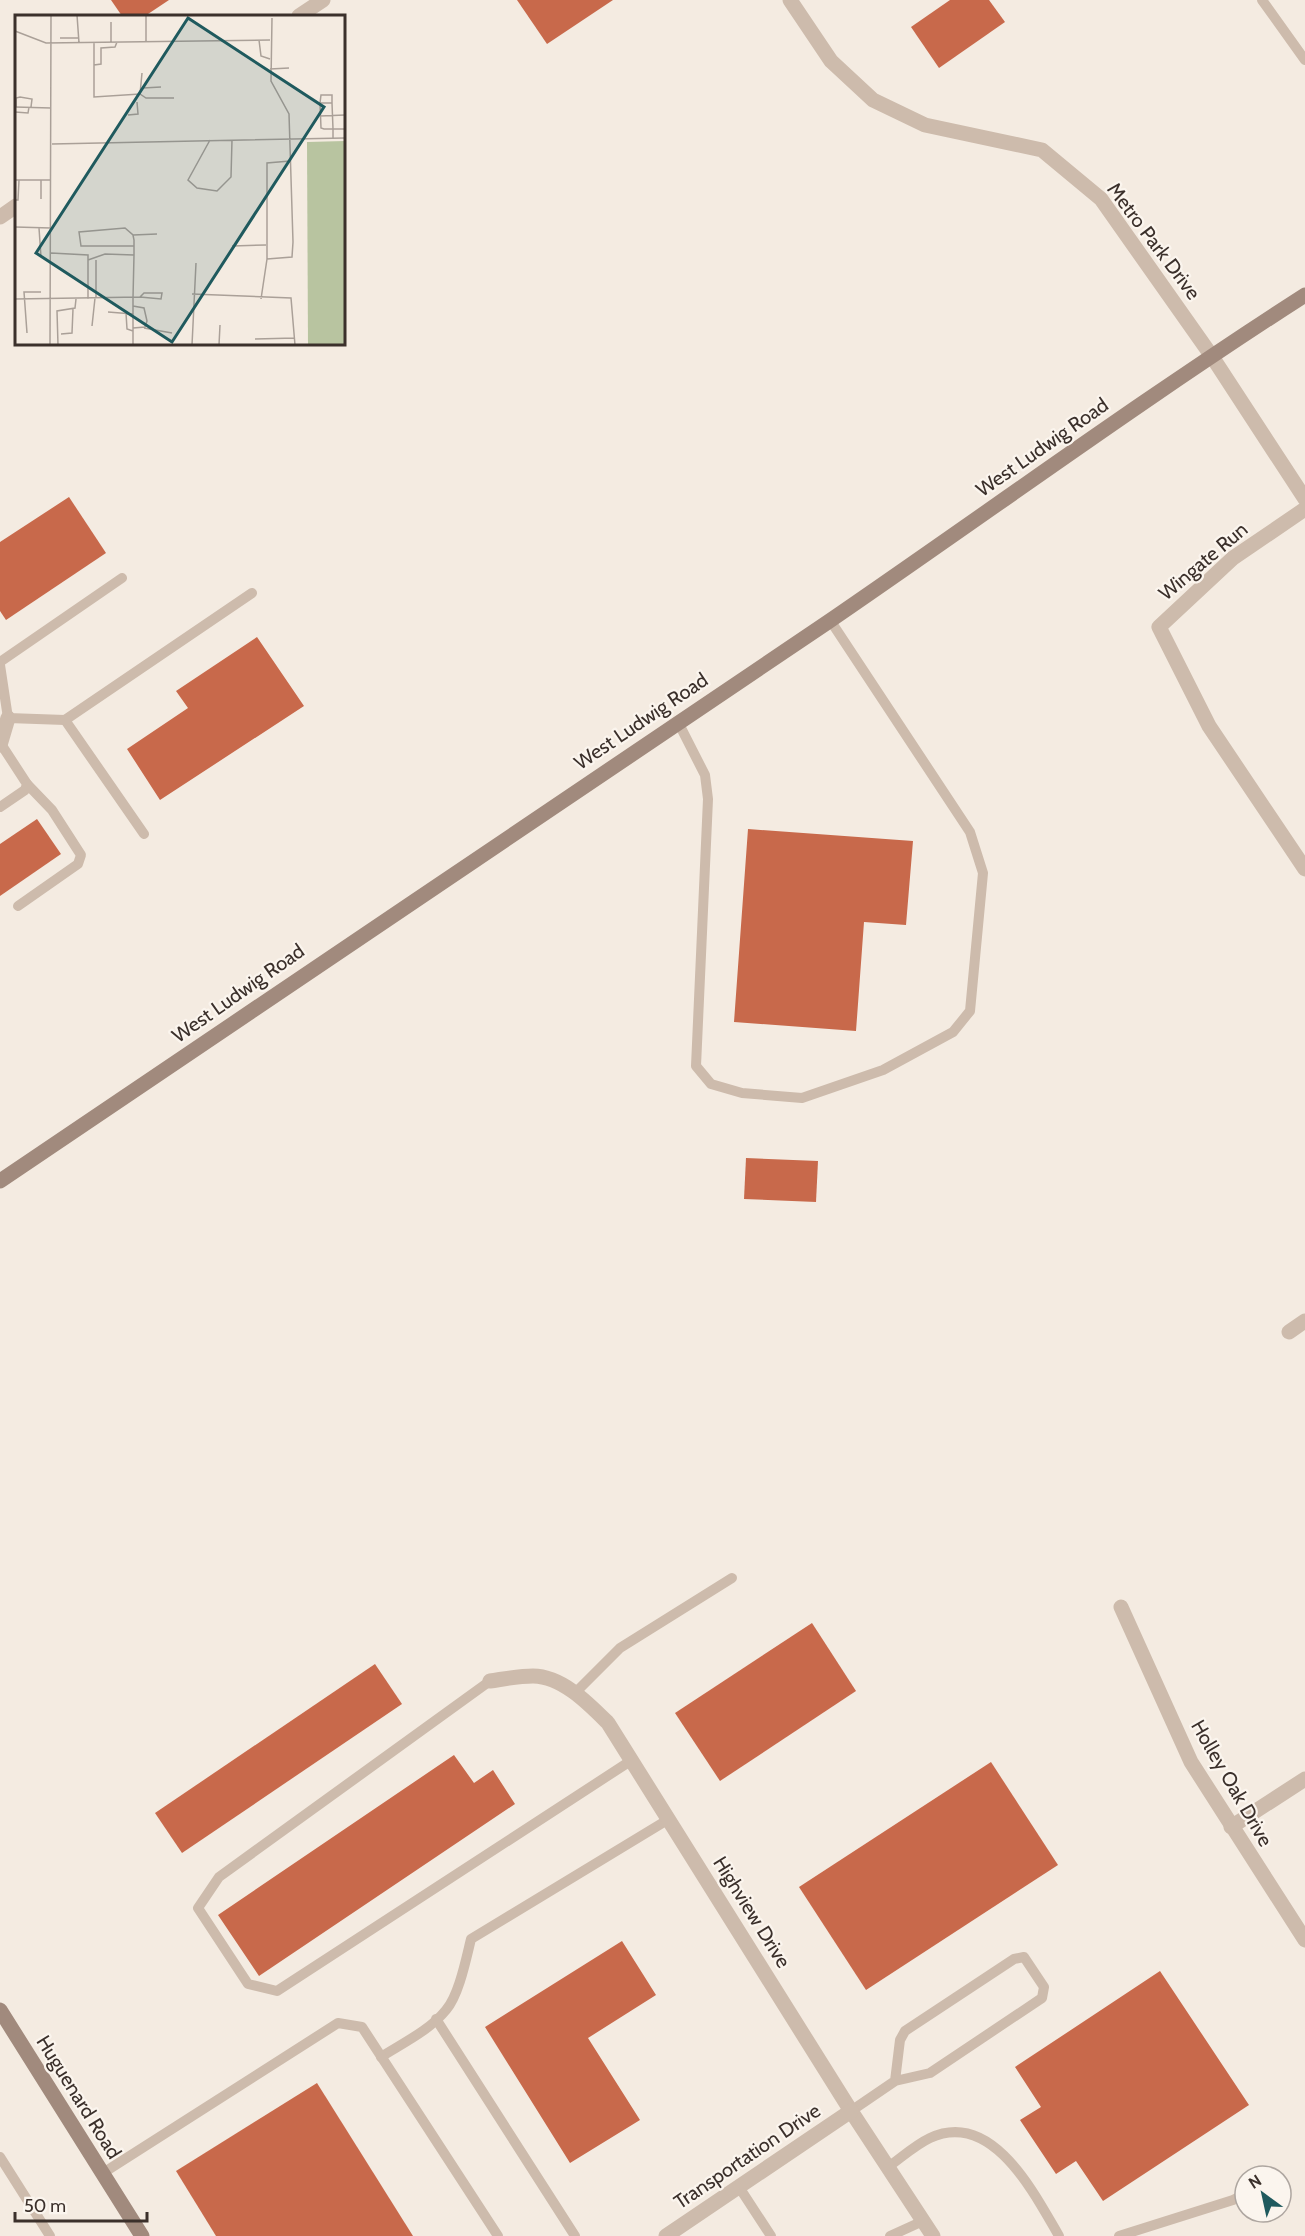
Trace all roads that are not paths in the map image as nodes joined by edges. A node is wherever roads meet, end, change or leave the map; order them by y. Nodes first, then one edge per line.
1 (323, 0) edge
2 (790, 0) edge
3 (1262, 0) edge
4 (300, 15) edge
5 (1305, 60) edge
6 (15, 207) edge
7 (0, 217) edge
8 (1305, 295) edge
9 (1211, 355) junction
10 (1305, 499) edge
11 (1305, 509) edge
12 (122, 578) dead end
13 (252, 593) dead end
14 (830, 620) junction
15 (0, 664) edge
16 (8, 718) junction
17 (65, 720) junction
18 (678, 722) junction
19 (0, 745) edge
20 (27, 784) junction
21 (0, 807) edge
22 (144, 834) dead end
23 (1305, 869) edge
24 (18, 906) dead end
25 (0, 1182) edge
26 (1305, 1321) edge
27 (1289, 1332) dead end
28 (732, 1578) dead end
29 (1121, 1607) dead end
30 (490, 1681) joint
31 (575, 1693) junction
32 (632, 1760) junction
33 (1305, 1779) edge
34 (669, 1819) junction
35 (1231, 1827) junction
36 (1305, 1940) edge
37 (0, 2010) edge
38 (436, 2019) junction
39 (381, 2057) junction
40 (895, 2081) junction
41 (851, 2111) junction
42 (0, 2157) edge
43 (888, 2167) junction
44 (103, 2173) junction
45 (738, 2187) junction
46 (1233, 2200) edge
47 (923, 2221) junction
48 (50, 2236) edge
49 (142, 2236) edge
50 (498, 2236) edge
51 (575, 2236) edge
52 (666, 2236) edge
53 (771, 2236) edge
54 (890, 2236) edge
55 (933, 2236) edge
56 (1059, 2236) edge
57 (1119, 2236) edge

1 - 4 street
2 - 9 street, Metro Park Drive
3 - 5 lane
6 - 7 street
8 - 9 main road, West Ludwig Road
9 - 10 street, Metro Park Drive
9 - 14 main road, West Ludwig Road
11 - 23 street, Wingate Run
12 - 15 lane
13 - 17 lane
14 - 18 main road, West Ludwig Road
14 - 18 lane
15 - 16 lane
16 - 17 lane
16 - 19 street
17 - 22 lane
18 - 25 main road, West Ludwig Road
19 - 20 lane
20 - 21 lane
20 - 24 lane
26 - 27 street
28 - 31 lane
29 - 35 street, Holley Oak Drive
30 - 31 street, Highview Drive
30 - 32 lane
31 - 32 street, Highview Drive
32 - 34 street, Highview Drive
33 - 35 street
34 - 38 lane
34 - 41 street, Highview Drive
35 - 36 street, Holley Oak Drive
37 - 44 main road, Huguenard Road
38 - 39 lane
38 - 51 lane
39 - 44 lane
39 - 50 lane
40 - 40 lane
40 - 41 lane
41 - 43 street, Highview Drive
41 - 45 street, Transportation Drive
42 - 48 lane
43 - 47 street, Highview Drive
43 - 56 lane
44 - 49 main road, Huguenard Road
45 - 52 street, Transportation Drive
45 - 53 lane
46 - 57 lane
47 - 54 lane
47 - 55 street, Highview Drive

